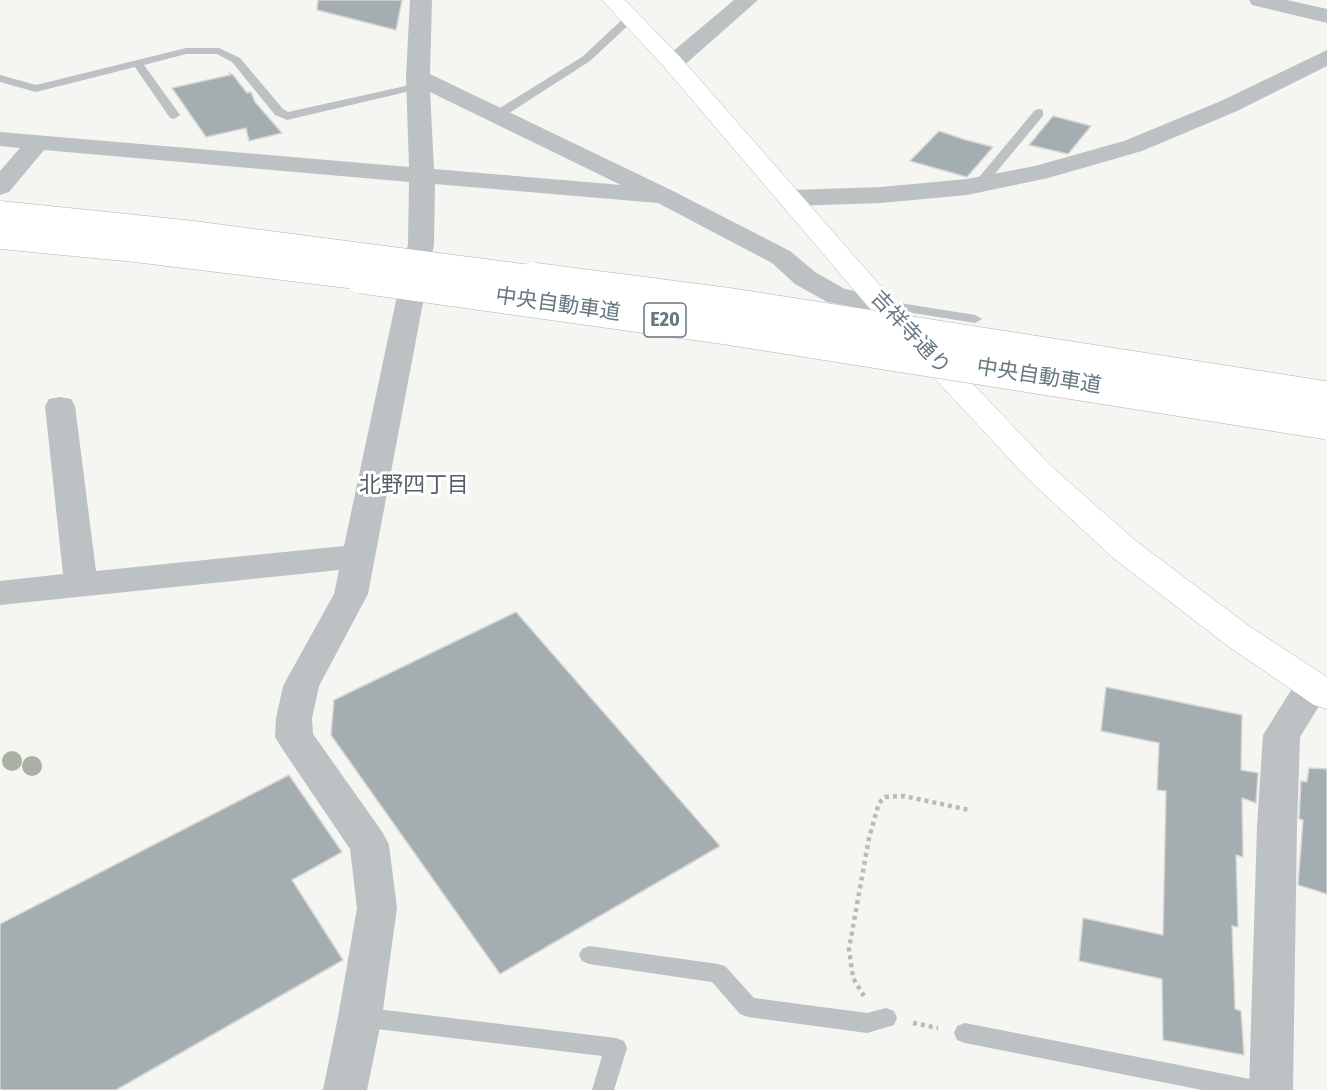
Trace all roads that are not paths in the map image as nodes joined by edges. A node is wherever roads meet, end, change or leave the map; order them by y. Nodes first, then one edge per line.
1 (421, 0) edge
2 (612, 0) edge
3 (747, 0) edge
4 (1260, 0) edge
5 (1325, 11) edge
6 (630, 18) junction
7 (1327, 57) edge
8 (673, 63) junction
9 (138, 64) junction
10 (0, 78) edge
11 (418, 81) junction
12 (1039, 113) dead end
13 (499, 114) junction
14 (174, 115) dead end
15 (0, 139) edge
16 (37, 143) junction
17 (422, 177) junction
18 (979, 185) junction
19 (0, 187) edge
20 (664, 196) junction
21 (790, 198) junction
22 (0, 213) edge
23 (0, 237) edge
24 (881, 304) junction
25 (975, 319) dead end
26 (1327, 397) edge
27 (60, 406) dead end
28 (1327, 424) edge
29 (360, 556) junction
30 (81, 584) junction
31 (0, 593) edge
32 (1320, 691) edge
33 (589, 955) dead end
34 (360, 1017) junction
35 (886, 1018) road end
36 (965, 1032) road end
37 (345, 1090) edge
38 (603, 1090) edge
39 (1255, 1090) edge
40 (1271, 1090) edge

1 - 11 street
2 - 6 main road, 吉祥寺通り
3 - 8 street
4 - 5 street
6 - 8 main road, 吉祥寺通り
6 - 13 lane
7 - 18 street
8 - 21 main road, 吉祥寺通り
9 - 10 lane
9 - 11 lane
9 - 14 lane
11 - 13 street
11 - 17 street
12 - 18 lane
13 - 20 street
15 - 16 street
16 - 17 street
16 - 19 street
17 - 20 street
17 - 29 street
18 - 21 street
20 - 24 street
21 - 24 main road, 吉祥寺通り
22 - 26 main road, 中央自動車道 / E20, bridge
23 - 28 main road, 中央自動車道 / E20, bridge
24 - 25 lane
24 - 32 main road, 吉祥寺通り
27 - 30 street
29 - 30 street
29 - 34 street
30 - 31 street
32 - 40 street
33 - 35 lane
34 - 37 street
34 - 38 lane
36 - 39 lane

